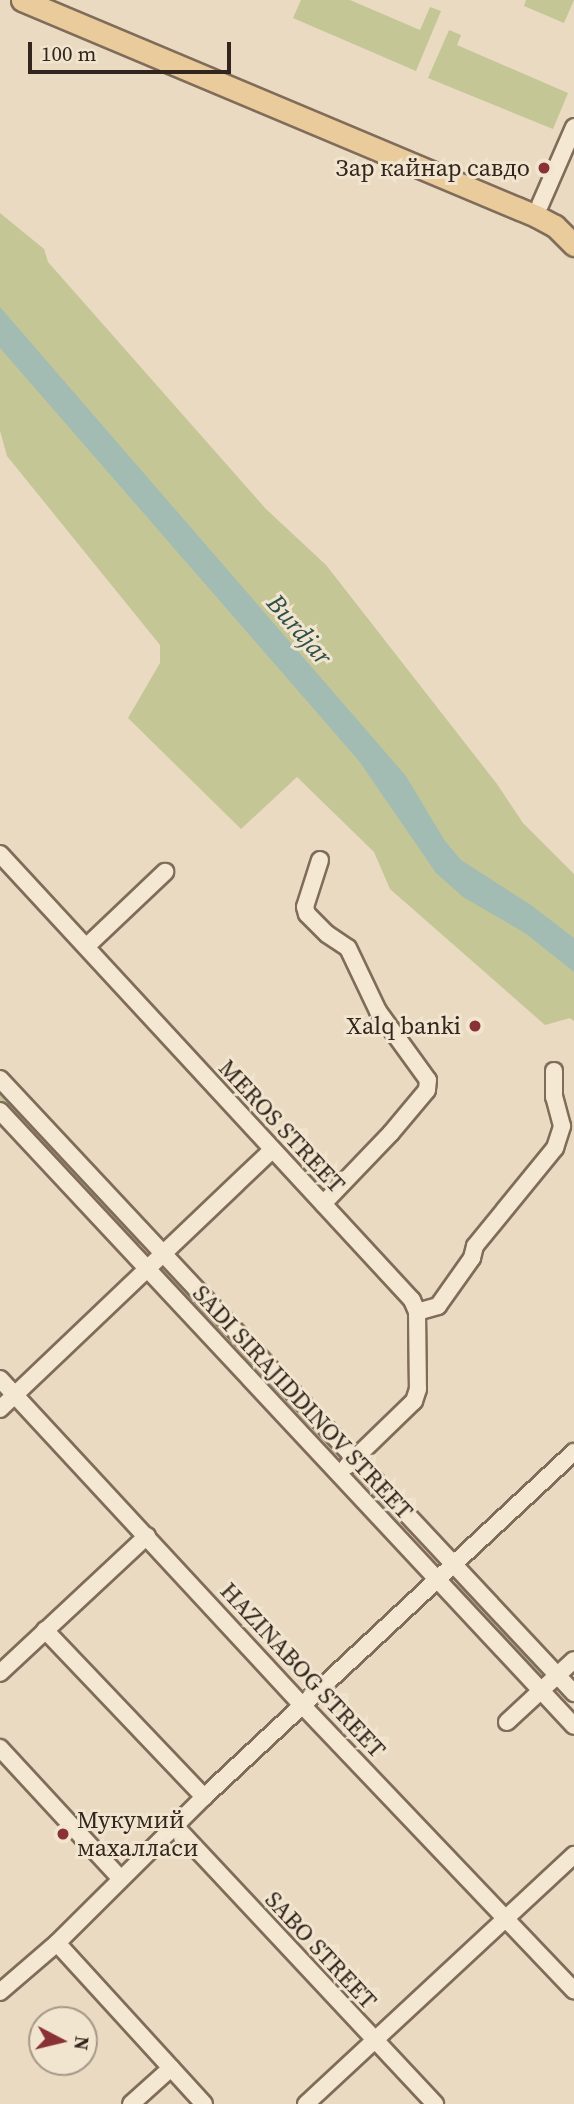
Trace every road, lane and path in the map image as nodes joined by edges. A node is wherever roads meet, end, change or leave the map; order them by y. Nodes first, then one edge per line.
1 (22, 0) edge
2 (49, 0) edge
3 (250, 90) junction
4 (574, 127) edge
5 (538, 211) junction
6 (574, 228) edge
7 (574, 245) edge
8 (0, 854) edge
9 (320, 860) dead end
10 (164, 872) dead end
11 (87, 946) junction
12 (554, 1071) dead end
13 (0, 1079) edge
14 (0, 1111) edge
15 (272, 1150) junction
16 (323, 1204) junction
17 (163, 1253) junction
18 (146, 1268) junction
19 (417, 1312) junction
20 (0, 1379) edge
21 (16, 1395) junction
22 (0, 1409) edge
23 (574, 1452) edge
24 (355, 1459) junction
25 (339, 1474) junction
26 (147, 1536) junction
27 (453, 1564) junction
28 (437, 1580) junction
29 (44, 1630) junction
30 (574, 1660) edge
31 (0, 1673) edge
32 (557, 1675) junction
33 (541, 1690) junction
34 (574, 1693) edge
35 (303, 1706) junction
36 (507, 1722) dead end
37 (574, 1726) edge
38 (0, 1748) edge
39 (204, 1797) junction
40 (175, 1826) junction
41 (574, 1855) edge
42 (121, 1879) junction
43 (506, 1918) junction
44 (57, 1942) junction
45 (574, 1991) edge
46 (0, 1992) edge
47 (375, 2041) junction
48 (171, 2068) junction
49 (131, 2104) edge
50 (204, 2104) edge
51 (306, 2104) edge
52 (435, 2104) edge

1 - 3 main road
2 - 3 main road
3 - 5 main road
4 - 5 street
5 - 6 main road
5 - 7 main road
8 - 11 street, MEROS STREET
9 - 16 street
10 - 11 street
11 - 15 street, MEROS STREET
12 - 19 street
13 - 17 street, SADI SIRAJIDDINOV STREET
14 - 18 street, SADI SIRAJIDDINOV STREET
15 - 16 street, MEROS STREET
15 - 17 street
16 - 19 street, MEROS STREET
17 - 18 street
17 - 24 street, SADI SIRAJIDDINOV STREET
18 - 21 street
18 - 25 street, SADI SIRAJIDDINOV STREET
19 - 24 street
20 - 21 street, HAZINABOG STREET
21 - 22 street
21 - 26 street, HAZINABOG STREET
23 - 27 street
24 - 25 street
24 - 27 street, SADI SIRAJIDDINOV STREET
25 - 28 street, SADI SIRAJIDDINOV STREET
26 - 29 street
26 - 35 street, HAZINABOG STREET
27 - 28 street
27 - 32 street, SADI SIRAJIDDINOV STREET
28 - 33 street, SADI SIRAJIDDINOV STREET
28 - 35 street
29 - 31 street
29 - 39 street
30 - 32 street
32 - 33 street
32 - 34 street, SADI SIRAJIDDINOV STREET
33 - 36 street
33 - 37 street, SADI SIRAJIDDINOV STREET
35 - 39 street
35 - 43 street, HAZINABOG STREET
38 - 42 street
39 - 40 street
40 - 42 street
40 - 47 street, SABO STREET
41 - 43 street
42 - 44 street
43 - 45 street, HAZINABOG STREET
43 - 47 street
44 - 46 street
44 - 48 street
47 - 51 street
47 - 52 street, SABO STREET
48 - 49 street
48 - 50 street

